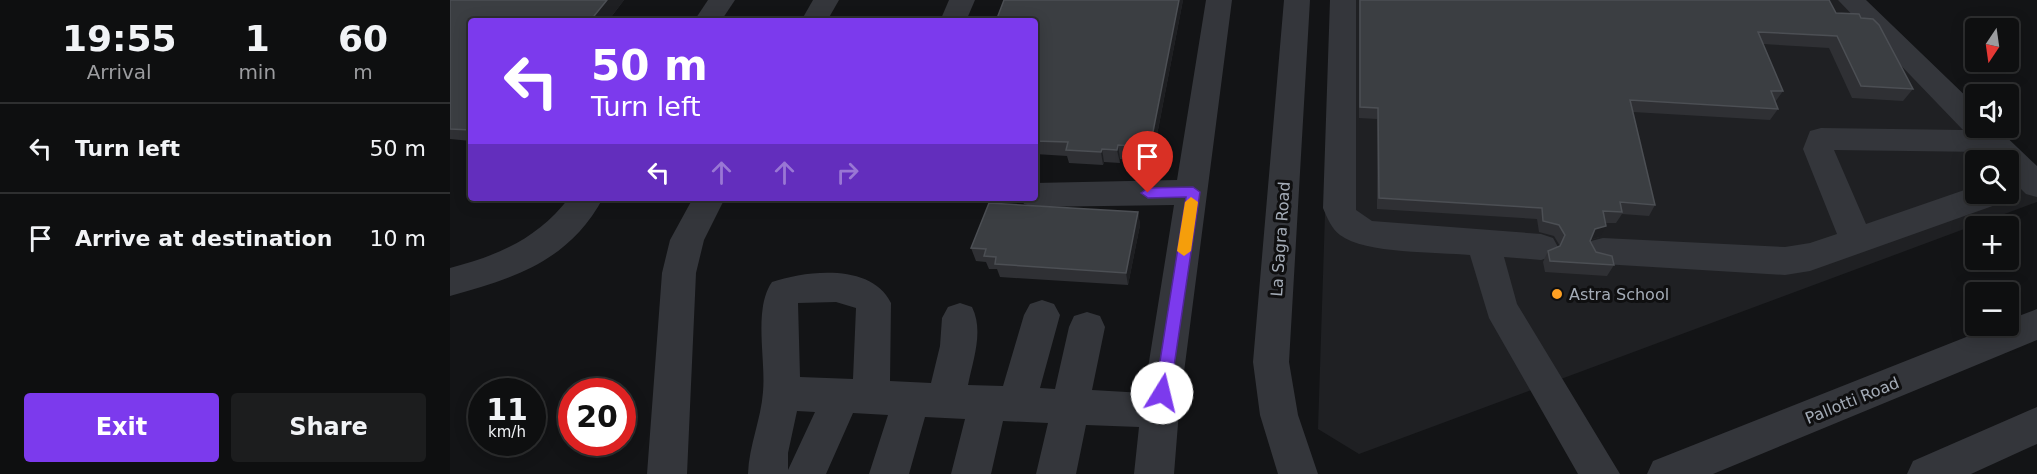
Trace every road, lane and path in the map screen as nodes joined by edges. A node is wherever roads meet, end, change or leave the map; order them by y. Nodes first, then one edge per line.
1 (722, 0) edge
2 (826, 0) edge
3 (962, 0) edge
4 (1219, 0) edge
5 (1297, 0) edge
6 (1343, 0) edge
7 (1851, 0) edge
8 (709, 18) edge
9 (816, 18) edge
10 (954, 18) edge
11 (1965, 113) edge
12 (1965, 132) edge
13 (1989, 138) edge
14 (2026, 184) edge
15 (1193, 192) junction
16 (1038, 195) edge
17 (585, 201) edge
18 (707, 201) edge
19 (1965, 203) edge
20 (1856, 240) junction
21 (1483, 243) junction
22 (1541, 247) dead end
23 (1603, 252) edge
24 (450, 282) edge
25 (1042, 315) dead end
26 (960, 318) dead end
27 (2037, 324) edge
28 (1087, 327) dead end
29 (782, 393) junction
30 (856, 397) junction
31 (929, 399) junction
32 (1003, 402) junction
33 (1070, 406) junction
34 (1160, 411) junction
35 (2037, 425) edge
36 (667, 474) edge
37 (768, 474) edge
38 (806, 474) edge
39 (889, 474) edge
40 (971, 474) edge
41 (1056, 474) edge
42 (1154, 474) edge
43 (1298, 474) edge
44 (1600, 474) edge
45 (1667, 474) edge
46 (1927, 474) edge

1 - 8 street
2 - 9 street
3 - 10 street
4 - 15 street
5 - 43 street, La Sagra Road
6 - 21 street
7 - 11 street
12 - 20 street
13 - 14 street
15 - 16 street
15 - 34 street
17 - 24 street
18 - 36 street
19 - 20 street
20 - 23 street
21 - 22 street
21 - 44 street
25 - 32 street
26 - 31 street
27 - 45 street, Pallotti Road
28 - 33 street
29 - 30 street
29 - 30 street
29 - 37 street
30 - 31 street
30 - 38 street
31 - 32 street
31 - 39 street
32 - 33 street
32 - 40 street
33 - 34 street
33 - 41 street
34 - 42 street
35 - 46 street

